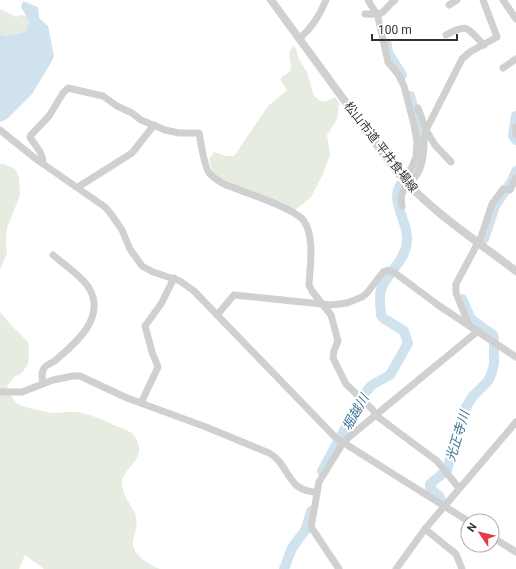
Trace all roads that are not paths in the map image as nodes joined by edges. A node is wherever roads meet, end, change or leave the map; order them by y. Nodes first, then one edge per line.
1 (271, 0) edge
2 (326, 0) edge
3 (368, 0) edge
4 (396, 0) edge
5 (457, 0) edge
6 (483, 0) edge
7 (503, 0) edge
8 (449, 5) dead end
9 (365, 14) dead end
10 (379, 14) junction
11 (516, 18) edge
12 (446, 35) dead end
13 (299, 39) junction
14 (484, 45) junction
15 (516, 60) edge
16 (503, 68) dead end
17 (418, 108) dead end
18 (154, 125) junction
19 (420, 126) junction
20 (516, 127) edge
21 (0, 130) edge
22 (516, 135) edge
23 (451, 162) dead end
24 (43, 163) junction
25 (401, 177) junction
26 (516, 178) edge
27 (408, 185) junction
28 (78, 187) junction
29 (402, 206) dead end
30 (478, 242) junction
31 (52, 255) dead end
32 (516, 271) edge
33 (174, 278) junction
34 (323, 303) junction
35 (217, 315) junction
36 (469, 325) junction
37 (478, 331) junction
38 (516, 357) edge
39 (43, 383) junction
40 (0, 392) edge
41 (141, 403) junction
42 (376, 414) junction
43 (516, 422) edge
44 (340, 441) junction
45 (459, 488) junction
46 (315, 492) junction
47 (444, 506) junction
48 (460, 517) edge
49 (425, 529) junction
50 (500, 542) edge
51 (516, 552) edge
52 (339, 569) edge
53 (396, 569) edge
54 (462, 569) edge

1 - 13 street, 松山市道 平井食場線
2 - 13 street
3 - 10 street
4 - 10 street
5 - 8 street
6 - 14 street
7 - 11 street
9 - 10 street
10 - 19 street
12 - 14 street
13 - 25 street, 松山市道 平井食場線
14 - 19 street
15 - 16 street
17 - 19 street
18 - 24 street
18 - 28 street
18 - 34 street
19 - 23 street
19 - 25 street
19 - 27 street
20 - 22 street
21 - 24 street
24 - 28 street
25 - 27 street, 松山市道 平井食場線
26 - 30 street
27 - 29 street
27 - 30 street, 松山市道 平井食場線
28 - 33 street
30 - 32 street, 松山市道 平井食場線
30 - 36 street
31 - 39 street
33 - 35 street
33 - 41 street
34 - 35 street
34 - 36 street
34 - 42 street
35 - 44 street
36 - 37 street
37 - 38 street
37 - 42 street
39 - 40 street
39 - 41 street
41 - 46 street
42 - 44 street
42 - 45 street
43 - 45 street
44 - 46 street
44 - 47 street
45 - 47 street
46 - 52 street
47 - 48 street
47 - 49 street
49 - 53 street
49 - 54 street
50 - 51 street

